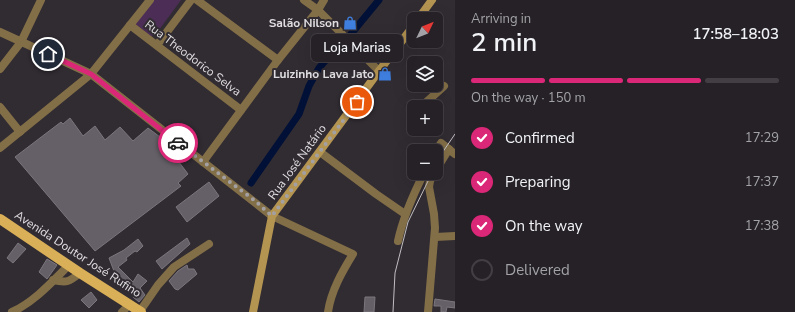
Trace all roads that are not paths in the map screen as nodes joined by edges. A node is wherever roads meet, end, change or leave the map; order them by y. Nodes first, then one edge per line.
1 (41, 0) edge
2 (150, 0) edge
3 (192, 0) edge
4 (197, 0) edge
5 (304, 0) edge
6 (324, 0) edge
7 (432, 0) edge
8 (318, 10) junction
9 (423, 12) edge
10 (130, 25) junction
11 (0, 32) edge
12 (407, 34) edge
13 (21, 42) junction
14 (157, 45) junction
15 (278, 60) junction
16 (0, 70) edge
17 (379, 71) junction
18 (91, 74) junction
19 (444, 86) dead end
20 (429, 100) edge
21 (0, 107) edge
22 (241, 110) junction
23 (20, 132) junction
24 (443, 144) edge
25 (0, 148) edge
26 (452, 151) edge
27 (320, 152) junction
28 (203, 162) junction
29 (443, 162) edge
30 (420, 180) edge
31 (430, 180) edge
32 (405, 214) junction
33 (272, 216) junction
34 (0, 219) edge
35 (455, 236) edge
36 (435, 237) junction
37 (398, 241) dead end
38 (209, 244) dead end
39 (69, 265) junction
40 (80, 273) junction
41 (53, 280) junction
42 (130, 305) junction
43 (12, 312) edge
44 (122, 312) edge
45 (140, 312) edge
46 (253, 312) edge
47 (328, 312) edge
48 (428, 312) edge

1 - 13 street
2 - 10 street
3 - 14 street
4 - 15 street
5 - 8 street
6 - 8 street
7 - 9 main road
8 - 15 street
8 - 17 street
10 - 14 street, Rua Theodorico Selva
10 - 18 street
11 - 13 street
12 - 17 main road, Rua José Natário
13 - 16 street
13 - 18 street
14 - 22 street, Rua Theodorico Selva
15 - 22 street
17 - 27 main road, Rua José Natário
18 - 23 street
18 - 28 street
19 - 20 street
21 - 23 street
22 - 28 street
23 - 25 street
24 - 26 street
26 - 29 street
27 - 32 street
27 - 33 main road, Rua José Natário
28 - 33 street
30 - 32 street
31 - 36 street
32 - 37 street
33 - 46 main road, Rua José Natário
33 - 47 street
34 - 39 main road, Avenida Doutor José Rufino
35 - 36 street
36 - 48 street
38 - 45 street
39 - 40 main road, Avenida Doutor José Rufino
39 - 41 street
40 - 41 street
40 - 42 main road, Avenida Doutor José Rufino
41 - 43 street
42 - 44 street
42 - 45 main road, Avenida Doutor José Rufino

